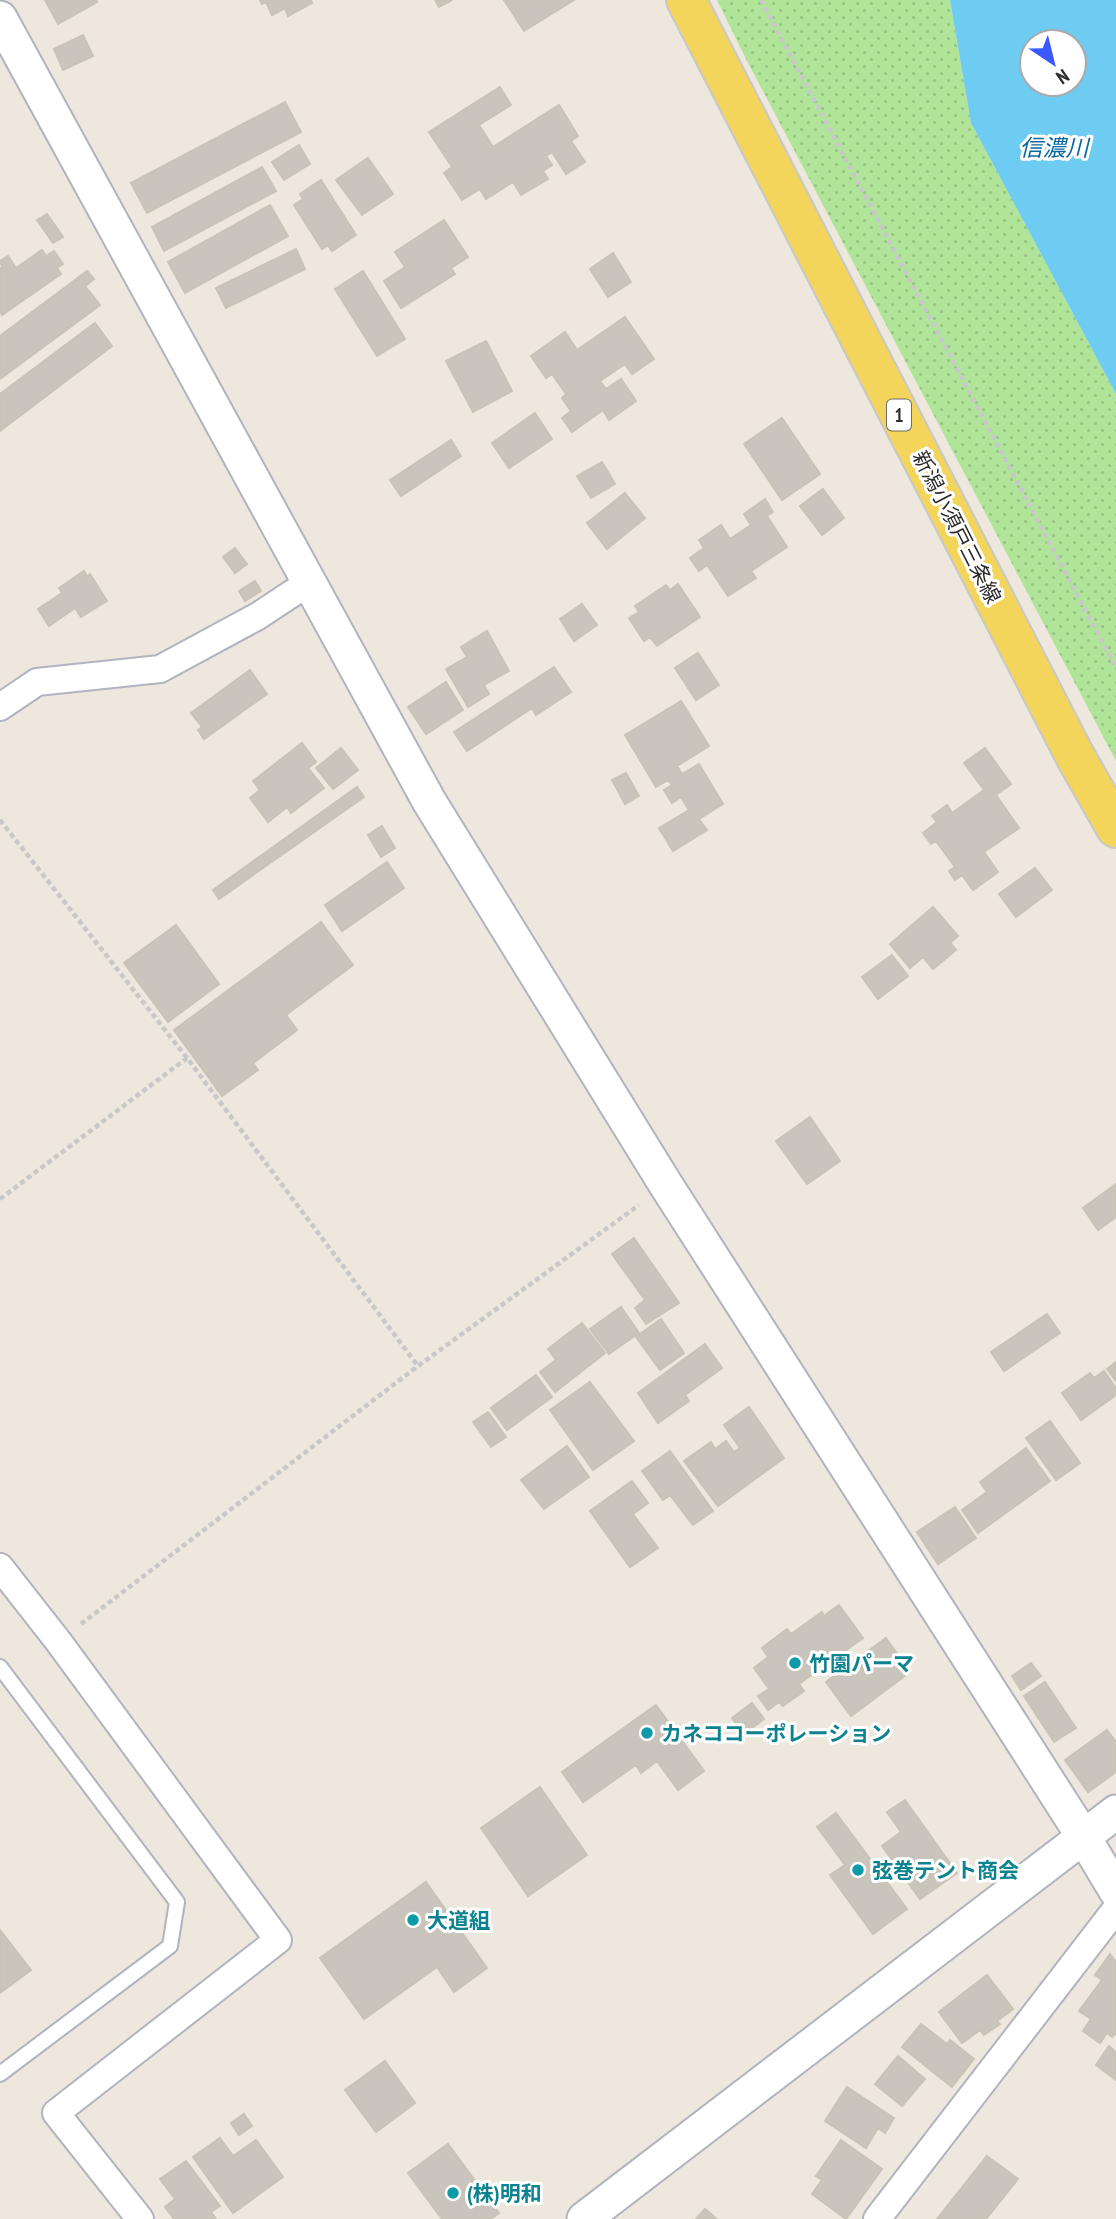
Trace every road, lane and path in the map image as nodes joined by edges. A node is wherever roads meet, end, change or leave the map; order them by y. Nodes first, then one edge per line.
1 (686, 0) edge
2 (761, 0) edge
3 (0, 18) edge
4 (308, 583) junction
5 (1116, 668) edge
6 (0, 707) edge
7 (0, 820) edge
8 (1116, 828) edge
9 (187, 1058) junction
10 (666, 1185) junction
11 (0, 1199) edge
12 (418, 1366) junction
13 (0, 1566) edge
14 (58, 1641) junction
15 (0, 1667) edge
16 (1116, 1812) edge
17 (1083, 1836) junction
18 (1116, 1891) edge
19 (1116, 1909) edge
20 (0, 2074) edge
21 (140, 2219) edge
22 (584, 2219) edge
23 (877, 2219) edge

1 - 8 main road, 新潟小須戸三条線 / 1
2 - 5 path
3 - 4 street
4 - 6 street
4 - 10 street
7 - 9 path
9 - 11 path
9 - 12 path
10 - 12 path
10 - 17 street
12 - 14 path
13 - 14 street
14 - 21 street
15 - 20 lane
16 - 17 street
17 - 18 street
17 - 22 street
19 - 23 street

